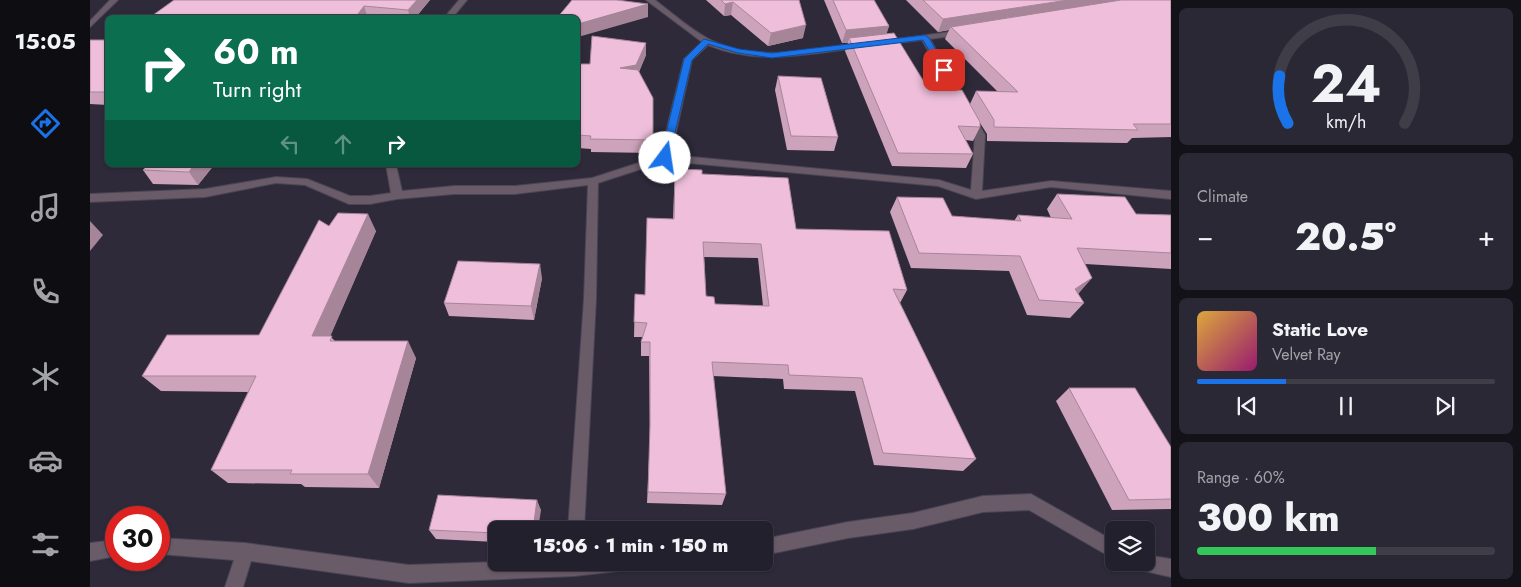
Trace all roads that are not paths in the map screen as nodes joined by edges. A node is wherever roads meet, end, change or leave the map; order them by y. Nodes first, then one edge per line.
1 (114, 0) edge
2 (463, 0) edge
3 (650, 0) edge
4 (450, 15) edge
5 (90, 25) edge
6 (974, 30) edge
7 (925, 38) junction
8 (707, 41) junction
9 (665, 158) junction
10 (391, 167) edge
11 (593, 181) junction
12 (397, 195) junction
13 (976, 195) junction
14 (1171, 195) edge
15 (90, 198) edge
16 (577, 521) edge
17 (773, 545) edge
18 (1105, 546) edge
19 (170, 547) edge
20 (105, 550) edge
21 (90, 552) edge
22 (245, 552) junction
23 (1155, 565) edge
24 (1171, 568) edge
25 (488, 570) edge
26 (234, 587) edge

1 - 5 street
2 - 4 street
3 - 8 street
6 - 7 street
7 - 8 street
7 - 13 street
8 - 9 street
9 - 11 street
9 - 13 street
10 - 12 street
11 - 12 street
11 - 16 street
12 - 15 street
13 - 14 street
17 - 18 street
19 - 22 street
20 - 21 street
22 - 25 street
22 - 26 street
23 - 24 street

